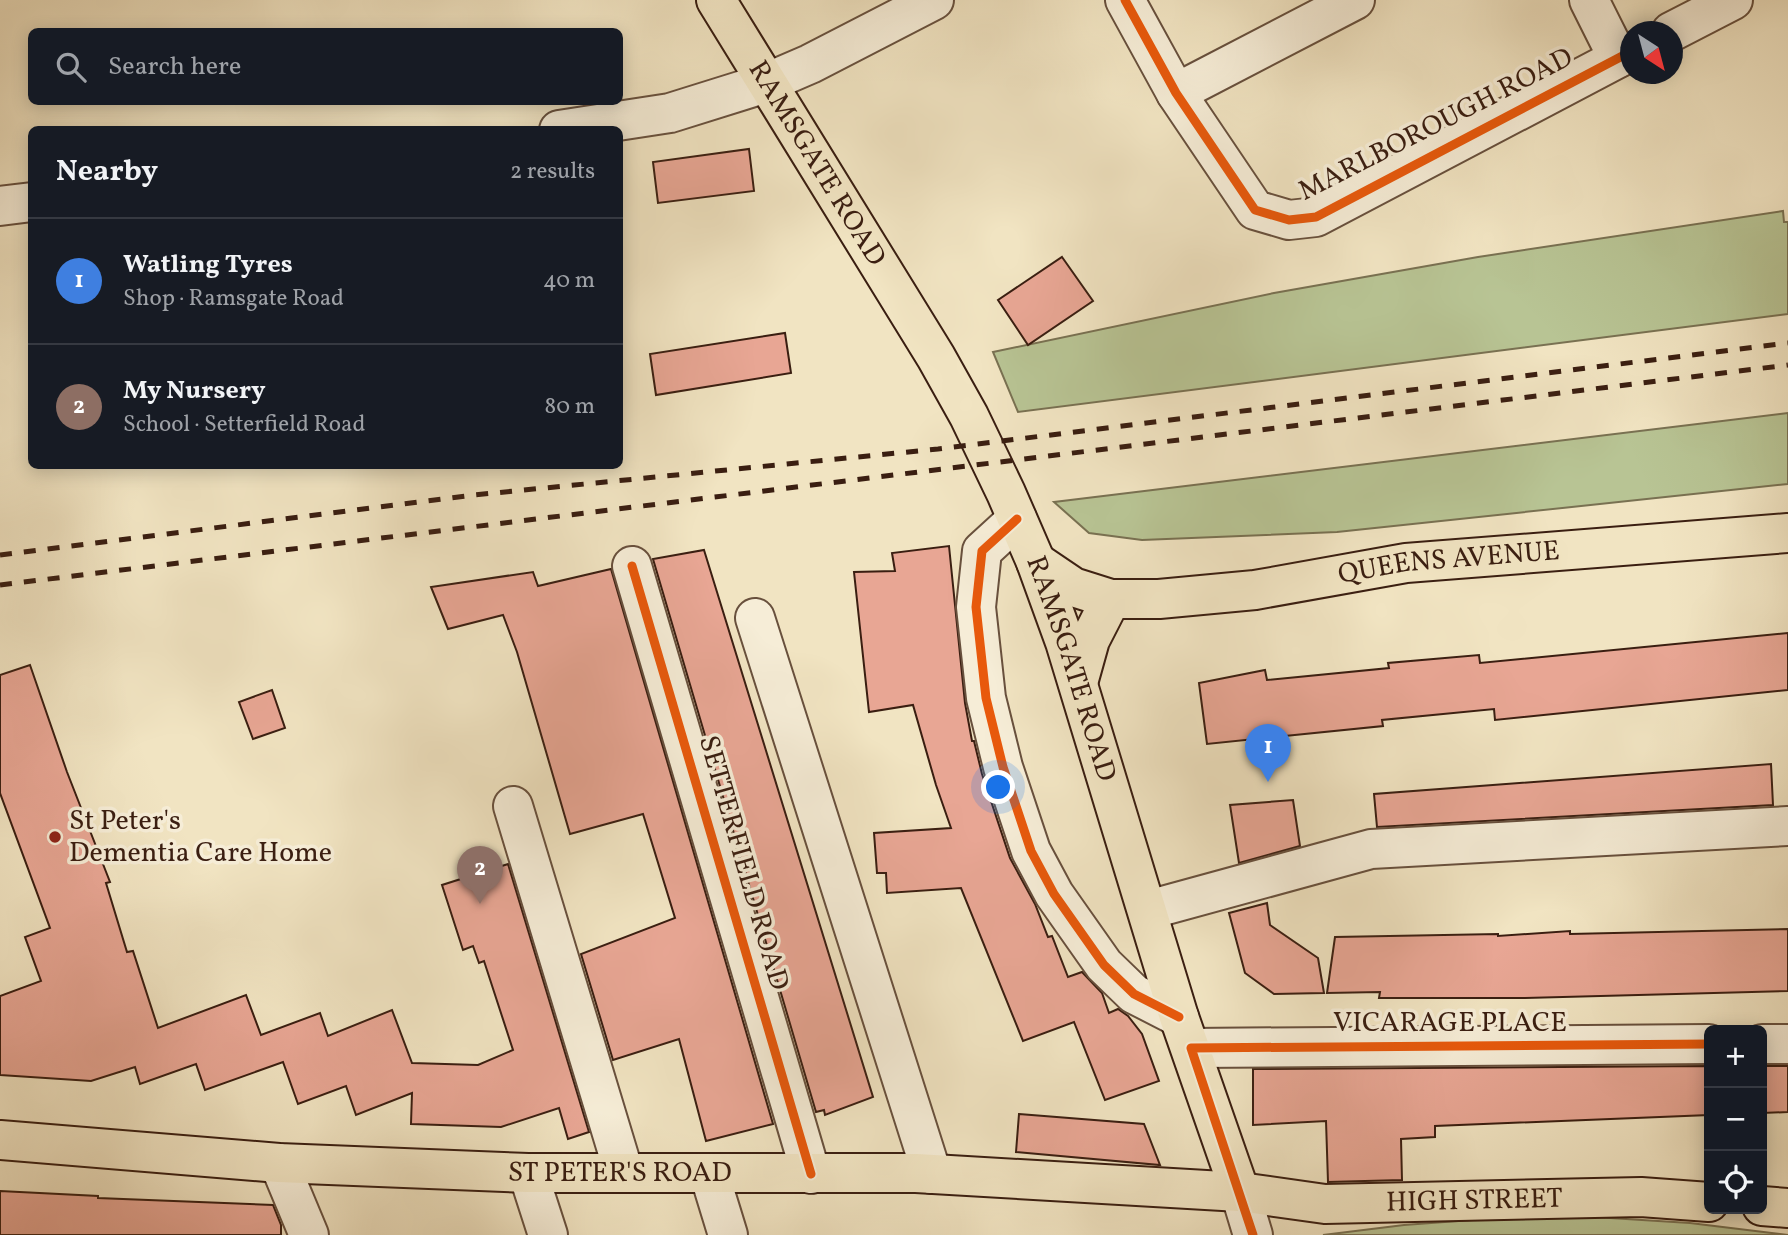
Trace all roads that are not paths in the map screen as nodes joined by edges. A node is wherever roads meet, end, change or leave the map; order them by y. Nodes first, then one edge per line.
1 (716, 0) edge
2 (934, 0) edge
3 (1125, 0) edge
4 (1355, 0) edge
5 (1589, 0) edge
6 (1733, 0) edge
7 (1683, 26) edge
8 (1620, 49) edge
9 (1620, 57) edge
10 (766, 83) junction
11 (1176, 93) junction
12 (585, 126) edge
13 (28, 202) edge
14 (0, 206) edge
15 (1017, 520) junction
16 (1788, 533) edge
17 (1036, 562) junction
18 (632, 566) dead end
19 (1111, 599) junction
20 (755, 618) dead end
21 (1078, 684) junction
22 (513, 806) dead end
23 (1788, 826) edge
24 (1148, 910) junction
25 (1185, 1033) junction
26 (1704, 1044) edge
27 (1767, 1044) edge
28 (1788, 1044) edge
29 (0, 1140) edge
30 (279, 1163) junction
31 (528, 1173) junction
32 (624, 1173) junction
33 (709, 1174) junction
34 (811, 1174) junction
35 (932, 1174) junction
36 (1240, 1192) junction
37 (1704, 1202) edge
38 (1767, 1206) edge
39 (1788, 1208) edge
40 (309, 1235) edge
41 (548, 1235) edge
42 (728, 1235) edge
43 (1253, 1235) edge

1 - 10 main road, RAMSGATE ROAD
2 - 10 street
3 - 11 street, MARLBOROUGH ROAD
4 - 11 street
5 - 8 street
6 - 7 street
9 - 11 street, MARLBOROUGH ROAD
10 - 12 street
10 - 15 main road, RAMSGATE ROAD
13 - 14 street
15 - 17 main road, RAMSGATE ROAD
15 - 25 street
16 - 19 main road, QUEENS AVENUE
17 - 19 main road, QUEENS AVENUE
17 - 21 main road, RAMSGATE ROAD
18 - 34 street, SETTERFIELD ROAD
19 - 21 main road
20 - 35 street
21 - 24 main road, RAMSGATE ROAD
22 - 32 street
23 - 24 street
24 - 25 main road, RAMSGATE ROAD
25 - 26 street, VICARAGE PLACE
25 - 36 main road, RAMSGATE ROAD
27 - 28 street
29 - 30 main road, ST PETER'S ROAD
30 - 31 main road, ST PETER'S ROAD
30 - 40 street
31 - 32 main road, ST PETER'S ROAD
31 - 41 street
32 - 33 main road, ST PETER'S ROAD
33 - 34 main road, ST PETER'S ROAD
33 - 42 street
34 - 35 main road, ST PETER'S ROAD
35 - 36 main road, ST PETER'S ROAD
36 - 37 main road, HIGH STREET
36 - 43 street
38 - 39 main road

